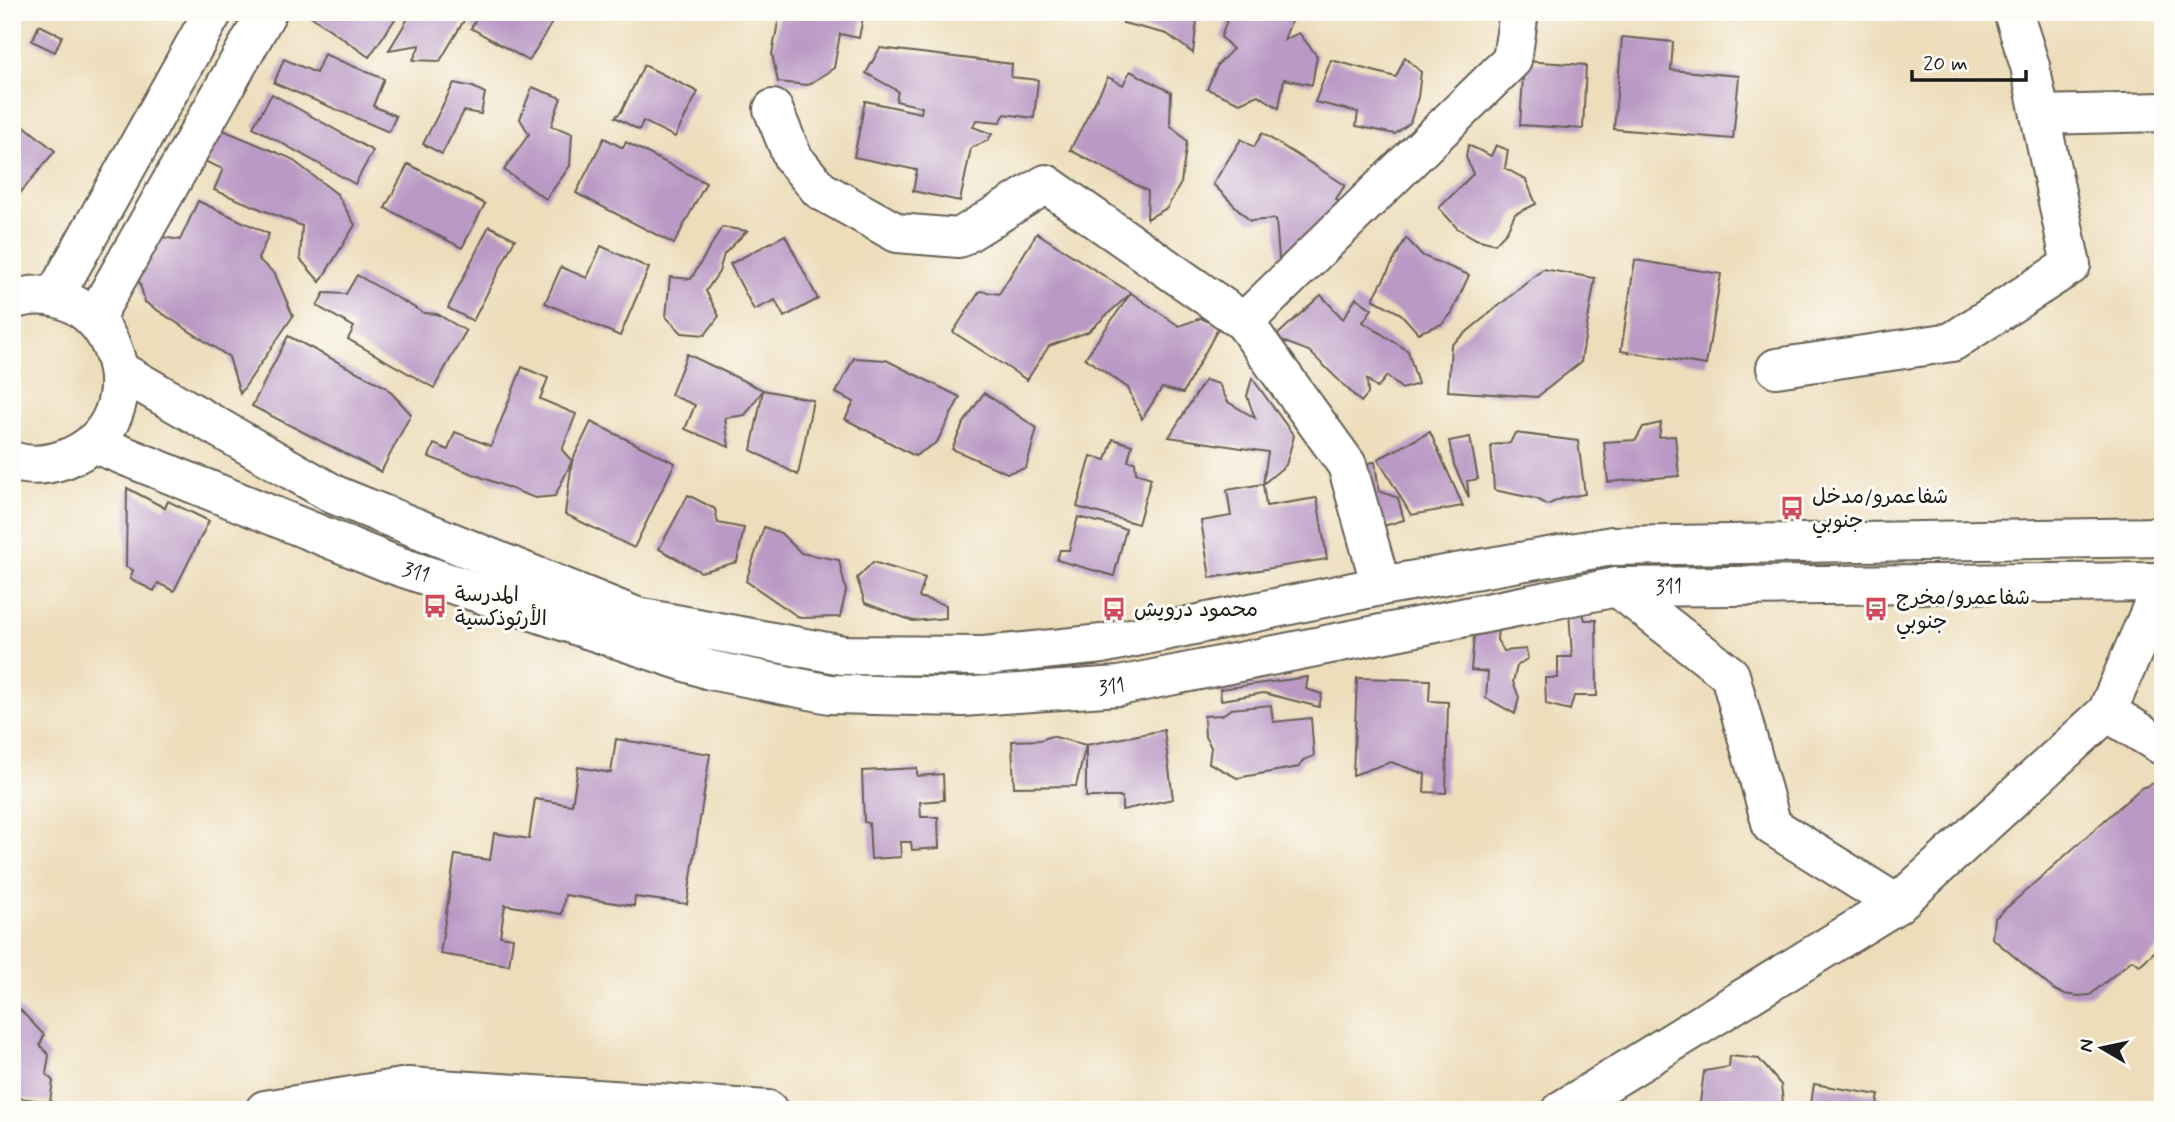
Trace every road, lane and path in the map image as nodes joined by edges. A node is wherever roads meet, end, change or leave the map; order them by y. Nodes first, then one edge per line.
1 (213, 12) edge
2 (267, 12) edge
3 (1519, 12) edge
4 (2013, 12) edge
5 (773, 109) dead end
6 (2163, 113) edge
7 (2040, 116) junction
8 (54, 297) junction
9 (12, 300) edge
10 (94, 319) junction
11 (1244, 322) junction
12 (1776, 368) dead end
13 (120, 372) junction
14 (93, 443) junction
15 (12, 461) edge
16 (2163, 537) edge
17 (2163, 581) edge
18 (1381, 586) junction
19 (1617, 587) junction
20 (2107, 712) junction
21 (2163, 746) edge
22 (1897, 904) junction
23 (265, 1110) edge
24 (768, 1110) edge
25 (1562, 1110) edge

1 - 8 street
2 - 10 street
3 - 11 street
4 - 7 street
5 - 11 street
6 - 7 street
7 - 12 street
8 - 9 street
8 - 10 street
10 - 13 street
11 - 18 street
13 - 14 street
13 - 18 street, 311
14 - 15 street
14 - 19 street, 311
16 - 17 street
16 - 18 street, 311
17 - 19 street, 311
17 - 20 street
19 - 22 street
20 - 21 street
20 - 22 street
22 - 25 street
23 - 24 street

